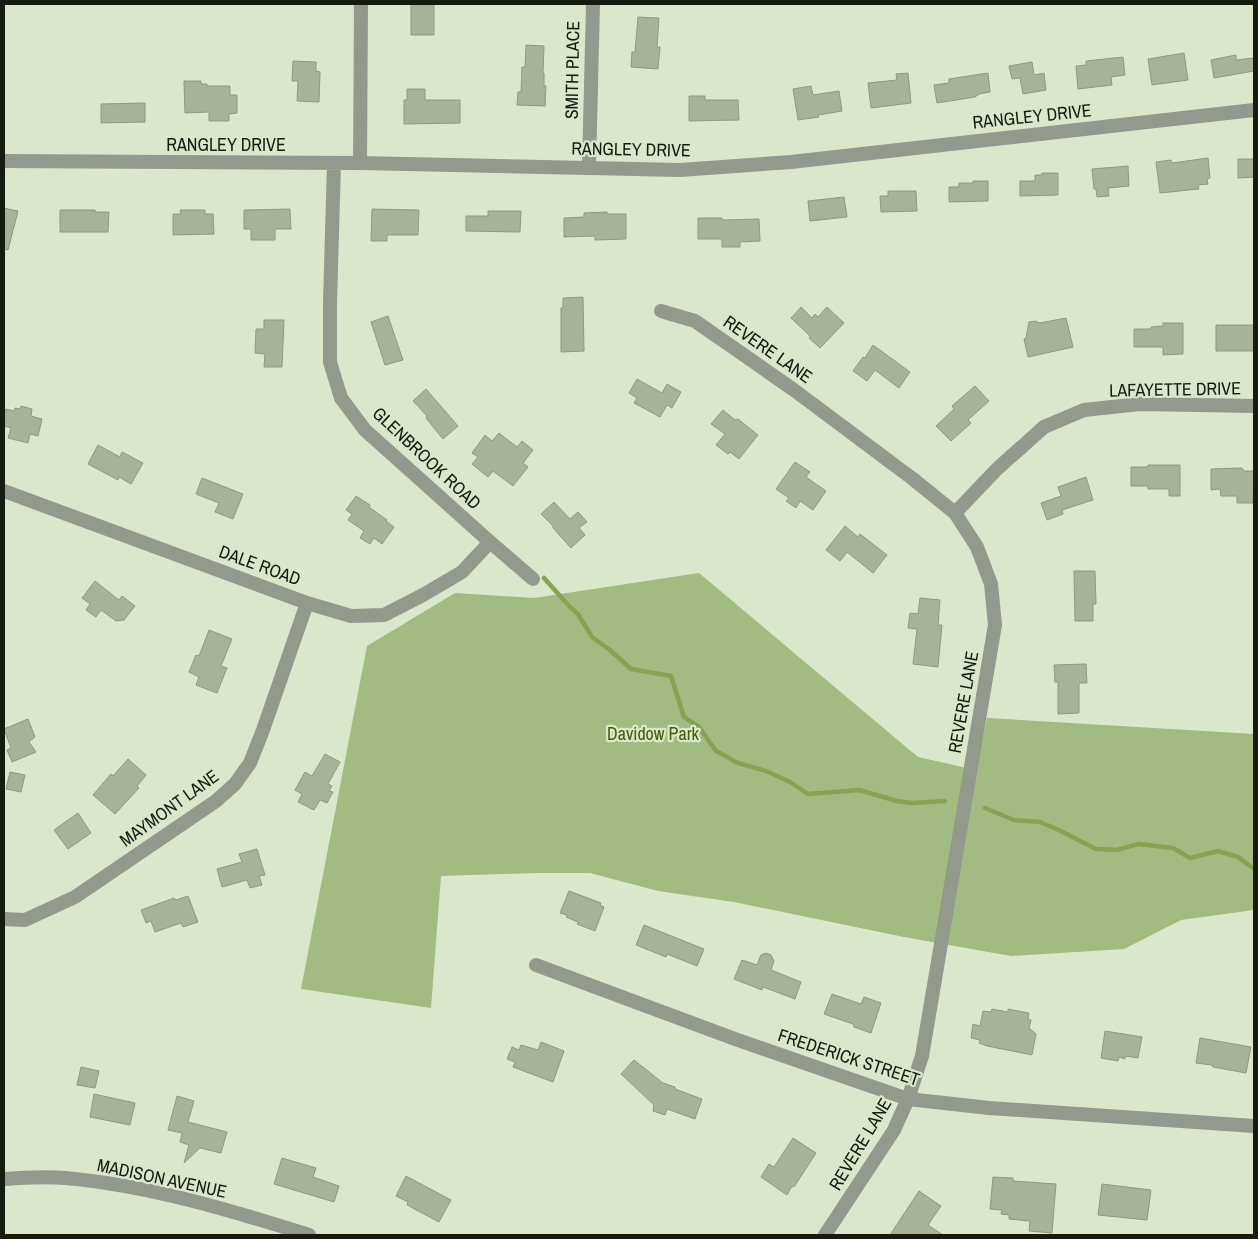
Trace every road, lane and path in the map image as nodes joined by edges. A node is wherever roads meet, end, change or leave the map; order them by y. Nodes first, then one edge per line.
1 (361, 4) edge
2 (593, 4) edge
3 (1254, 110) edge
4 (4, 161) edge
5 (360, 162) junction
6 (334, 163) junction
7 (589, 167) junction
8 (661, 311) dead end
9 (1254, 406) edge
10 (4, 491) edge
11 (955, 513) junction
12 (490, 542) junction
13 (532, 579) dead end
14 (307, 603) junction
15 (4, 919) edge
16 (536, 965) dead end
17 (908, 1099) junction
18 (1254, 1126) edge
19 (4, 1179) edge
20 (278, 1231) edge
21 (309, 1235) edge
22 (825, 1235) edge

1 - 5 street
2 - 7 street, SMITH PLACE
3 - 7 street, RANGLEY DRIVE
4 - 6 street, RANGLEY DRIVE
5 - 6 street, RANGLEY DRIVE
5 - 7 street, RANGLEY DRIVE
6 - 12 street, GLENBROOK ROAD
8 - 11 street, REVERE LANE
9 - 11 street, LAFAYETTE DRIVE
10 - 14 street, DALE ROAD
11 - 17 street, REVERE LANE
12 - 13 street, GLENBROOK ROAD
12 - 14 street, DALE ROAD
14 - 15 street, MAYMONT LANE
16 - 17 street, FREDERICK STREET
17 - 18 street, FREDERICK STREET
17 - 22 street, REVERE LANE
19 - 20 street, MADISON AVENUE
20 - 21 street, MADISON AVENUE

